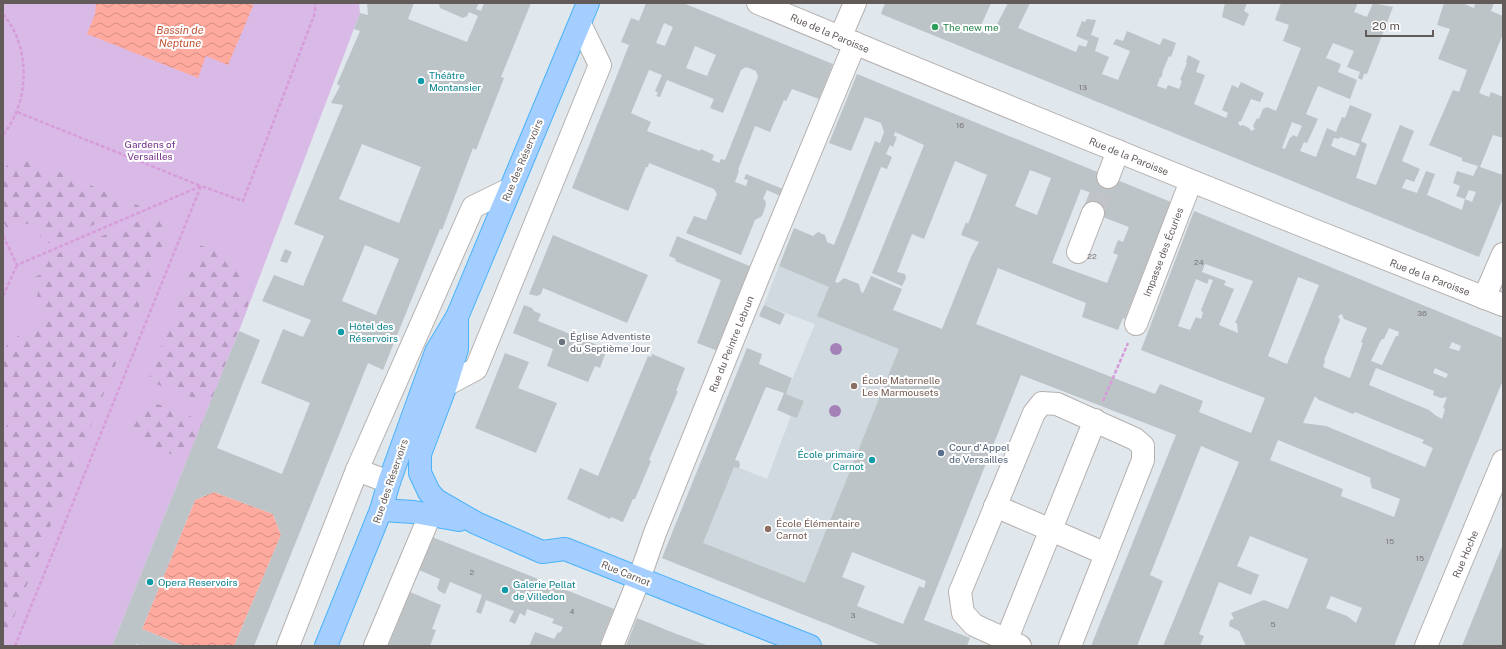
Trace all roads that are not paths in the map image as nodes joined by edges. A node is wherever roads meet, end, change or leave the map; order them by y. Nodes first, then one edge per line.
1 (588, 3) edge
2 (758, 3) edge
3 (855, 3) edge
4 (580, 24) junction
5 (848, 40) junction
6 (1118, 151) junction
7 (1108, 177) tunnel mouth
8 (1191, 181) junction
9 (510, 189) junction
10 (1093, 213) tunnel mouth
11 (1078, 252) dead end
12 (1503, 254) edge
13 (1498, 303) edge
14 (457, 317) junction
15 (1136, 324) road end
16 (446, 385) junction
17 (1094, 420) junction
18 (1503, 461) edge
19 (357, 470) junction
20 (389, 482) junction
21 (995, 506) junction
22 (381, 510) junction
23 (437, 510) junction
24 (1051, 530) junction
25 (1106, 554) junction
26 (639, 579) junction
27 (1010, 644) edge
28 (802, 645) edge
29 (288, 646) edge
30 (326, 646) edge
31 (375, 646) edge
32 (612, 646) edge
33 (1070, 646) edge
34 (1426, 646) edge

1 - 4 main road, Rue des Réservoirs
2 - 5 street, Rue de la Paroisse
3 - 5 street, Rue du Peintre Lebrun
4 - 9 main road, Rue des Réservoirs
4 - 16 street
5 - 6 street, Rue de la Paroisse
5 - 26 street, Rue du Peintre Lebrun
6 - 7 street
6 - 8 street, Rue de la Paroisse
8 - 13 street, Rue de la Paroisse
8 - 15 street, Impasse des Écuries
9 - 14 main road, Rue des Réservoirs
9 - 19 street
10 - 11 street
12 - 13 street
14 - 16 main road, Rue des Réservoirs
14 - 20 main road, Rue des Réservoirs
16 - 23 main road, Rue des Réservoirs
17 - 21 street
17 - 24 street
17 - 25 street
18 - 34 street, Rue Hoche
19 - 20 street
19 - 29 street
20 - 22 main road, Rue des Réservoirs
21 - 24 street
21 - 27 street
22 - 23 main road, Rue Carnot
22 - 30 main road, Rue des Réservoirs
23 - 26 main road, Rue Carnot
23 - 31 street
24 - 25 street
24 - 27 street
25 - 33 street
26 - 28 main road, Rue Carnot
26 - 32 street, Rue du Peintre Lebrun

